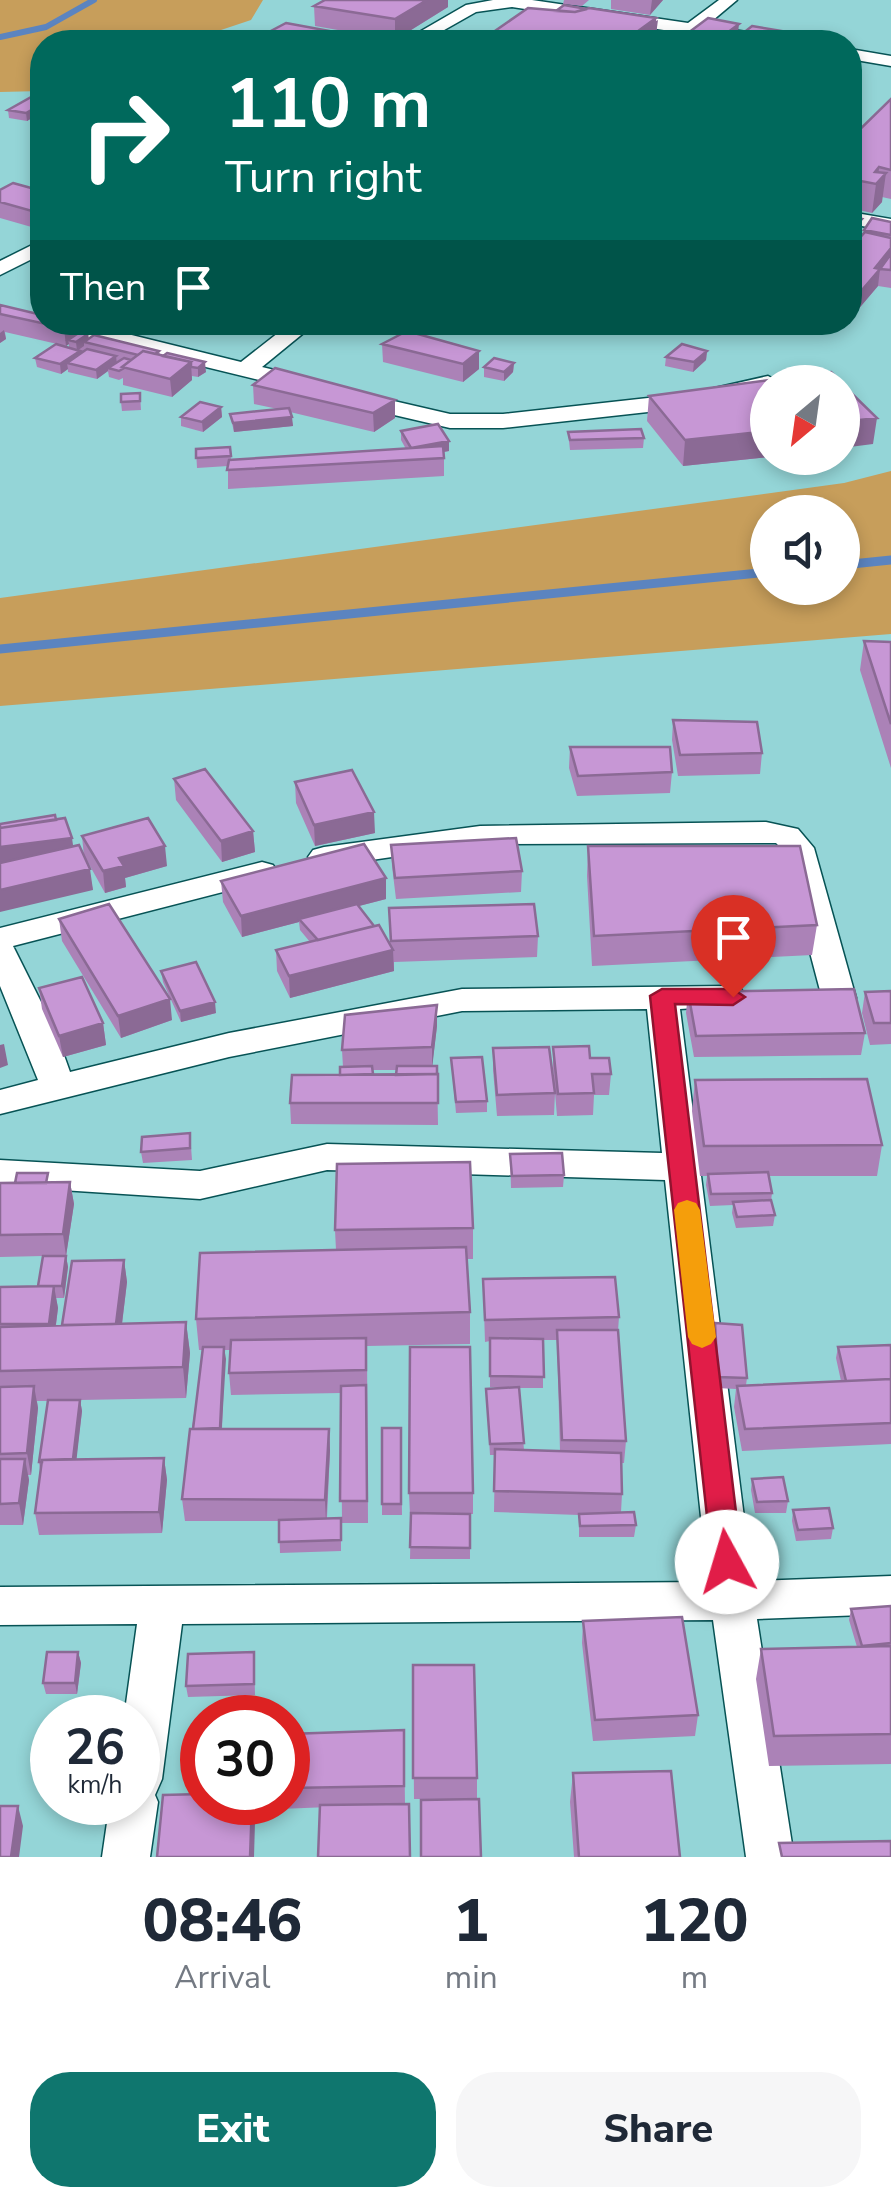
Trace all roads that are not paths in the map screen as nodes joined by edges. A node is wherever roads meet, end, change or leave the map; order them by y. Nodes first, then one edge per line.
1 (729, 0) edge
2 (693, 28) junction
3 (433, 30) edge
4 (690, 30) edge
5 (705, 30) edge
6 (862, 56) edge
7 (891, 61) edge
8 (862, 220) edge
9 (891, 226) edge
10 (30, 253) edge
11 (0, 270) edge
12 (104, 335) edge
13 (289, 335) edge
14 (247, 368) junction
15 (750, 387) edge
16 (0, 939) edge
17 (0, 951) edge
18 (662, 996) junction
19 (760, 997) edge
20 (800, 998) edge
21 (839, 998) junction
22 (874, 998) edge
23 (57, 1085) junction
24 (0, 1102) edge
25 (682, 1166) junction
26 (0, 1174) edge
27 (891, 1595) edge
28 (732, 1601) junction
29 (163, 1602) junction
30 (0, 1606) edge
31 (150, 1695) edge
32 (131, 1825) edge
33 (126, 1857) edge
34 (770, 1857) edge

1 - 2 street
2 - 3 street
2 - 4 street
2 - 5 street
6 - 7 street
8 - 9 street
10 - 11 street
12 - 14 street
13 - 14 street
14 - 15 street
16 - 21 street
17 - 23 street
18 - 19 street
18 - 23 street
18 - 25 street
20 - 21 street
21 - 22 street
23 - 24 street
25 - 26 street
25 - 28 street
27 - 28 street
28 - 29 street
28 - 34 street
29 - 30 street
29 - 31 street
32 - 33 street

